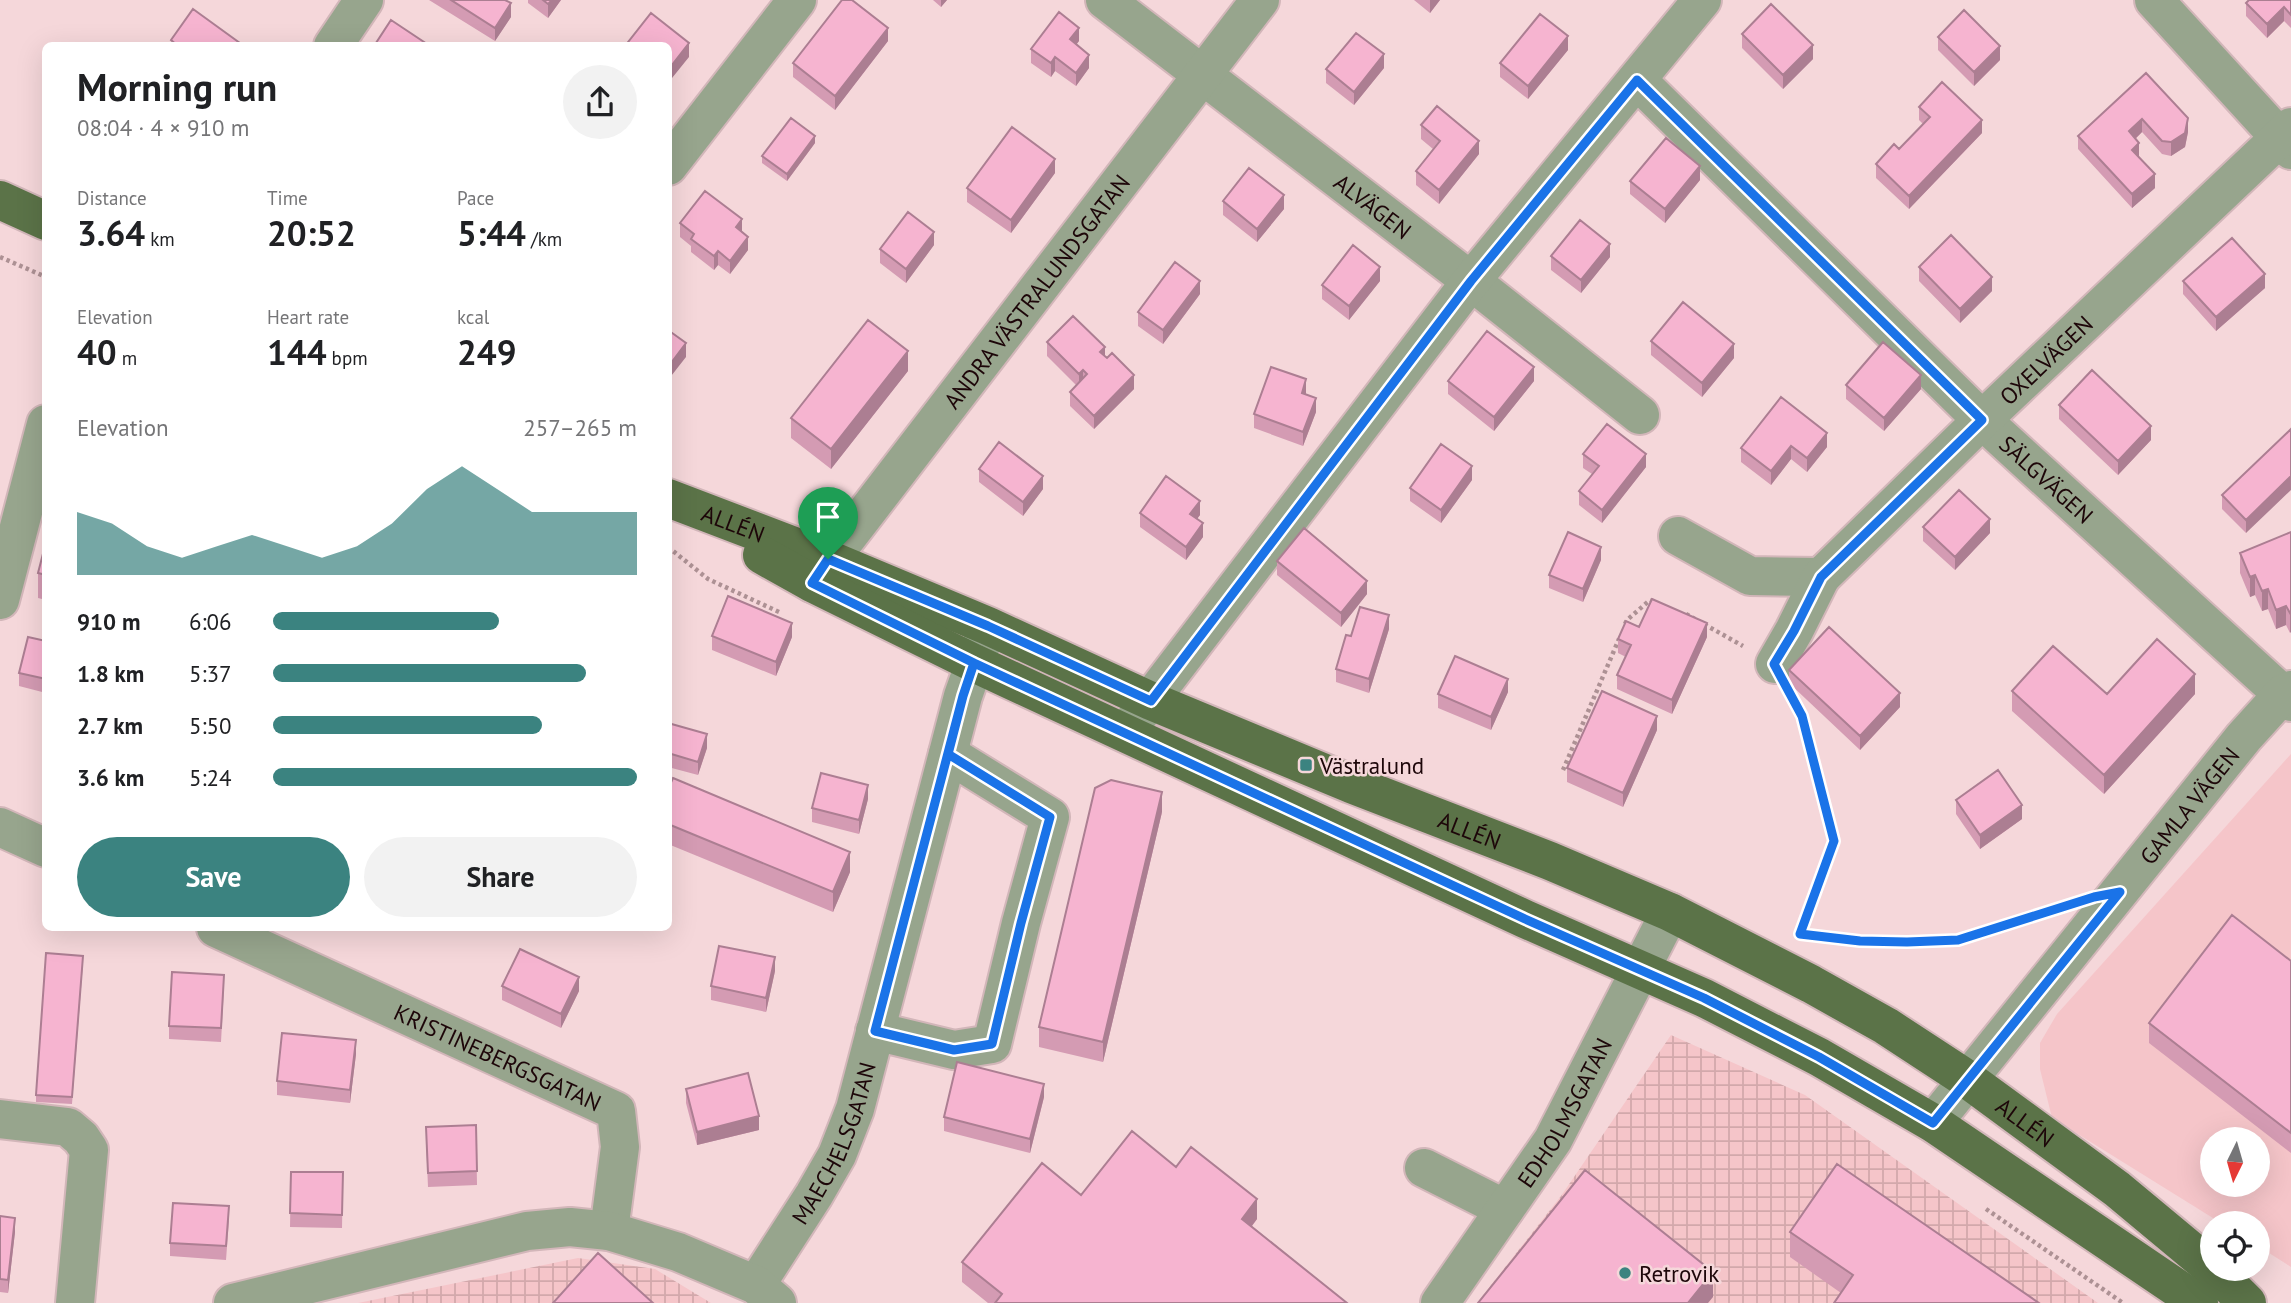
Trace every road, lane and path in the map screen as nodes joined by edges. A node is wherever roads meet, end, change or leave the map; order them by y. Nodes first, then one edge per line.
1 (364, 0) edge
2 (797, 0) edge
3 (1105, 0) edge
4 (1260, 0) edge
5 (1702, 0) edge
6 (2154, 0) edge
7 (335, 42) edge
8 (1202, 75) junction
9 (1637, 80) junction
10 (2287, 138) edge
11 (672, 161) edge
12 (0, 200) edge
13 (42, 219) edge
14 (0, 257) edge
15 (42, 274) edge
16 (1471, 281) junction
17 (1640, 415) dead end
18 (1982, 420) junction
19 (42, 439) edge
20 (672, 500) edge
21 (672, 506) edge
22 (1678, 536) dead end
23 (820, 571) junction
24 (1821, 577) junction
25 (0, 600) edge
26 (1661, 604) edge
27 (1683, 613) edge
28 (988, 626) junction
29 (974, 663) junction
30 (1774, 664) junction
31 (2288, 695) edge
32 (1151, 701) junction
33 (1126, 733) junction
34 (948, 754) junction
35 (1563, 769) dead end
36 (0, 827) edge
37 (42, 846) edge
38 (2057, 909) dead end
39 (1670, 912) junction
40 (223, 931) edge
41 (1787, 931) dead end
42 (1800, 934) junction
43 (1642, 970) junction
44 (875, 1031) junction
45 (1967, 1079) junction
46 (0, 1119) edge
47 (1933, 1123) junction
48 (1424, 1168) dead end
49 (1505, 1209) junction
50 (608, 1230) junction
51 (2202, 1285) edge
52 (766, 1294) edge
53 (244, 1302) edge
54 (75, 1303) edge
55 (1440, 1303) edge
56 (2247, 1303) edge

1 - 7 street
2 - 11 street
3 - 8 street, ALVÄGEN
4 - 8 street, ANDRA VÄSTRALUNDSGATAN
5 - 9 street
6 - 10 street
8 - 16 street, ALVÄGEN
8 - 23 street, ANDRA VÄSTRALUNDSGATAN
9 - 16 street
9 - 18 street, SÄLGVÄGEN
10 - 18 street, OXELVÄGEN
12 - 13 main road
14 - 15 path
16 - 17 street, ALVÄGEN
16 - 32 street
18 - 24 street, OXELVÄGEN
18 - 31 street, SÄLGVÄGEN
19 - 25 street
20 - 23 main road, ALLÉN
21 - 23 main road, ALLÉN
22 - 24 street
23 - 28 main road, ALLÉN
23 - 29 main road, ALLÉN
24 - 30 street, OXELVÄGEN
26 - 35 path
27 - 30 path
28 - 29 street, MAECHELSGATAN
28 - 32 main road, ALLÉN
29 - 33 main road, ALLÉN
29 - 34 street, MAECHELSGATAN
30 - 42 path
31 - 45 street, GAMLA VÄGEN
32 - 33 street
32 - 39 main road, ALLÉN
33 - 43 main road, ALLÉN
34 - 44 street, MAECHELSGATAN
34 - 44 street
36 - 37 street
38 - 42 path
39 - 43 street, EDHOLMSGATAN
39 - 45 main road, ALLÉN
40 - 50 street, KRISTINEBERGSGATAN
41 - 42 path
43 - 47 main road, ALLÉN
43 - 49 street, EDHOLMSGATAN
44 - 52 street, MAECHELSGATAN
45 - 47 street, GAMLA VÄGEN
45 - 51 main road, ALLÉN
46 - 54 street
47 - 51 main road, ALLÉN
48 - 49 street
49 - 55 street, EDHOLMSGATAN
50 - 52 street
50 - 53 street
51 - 56 main road, ALLÉN

